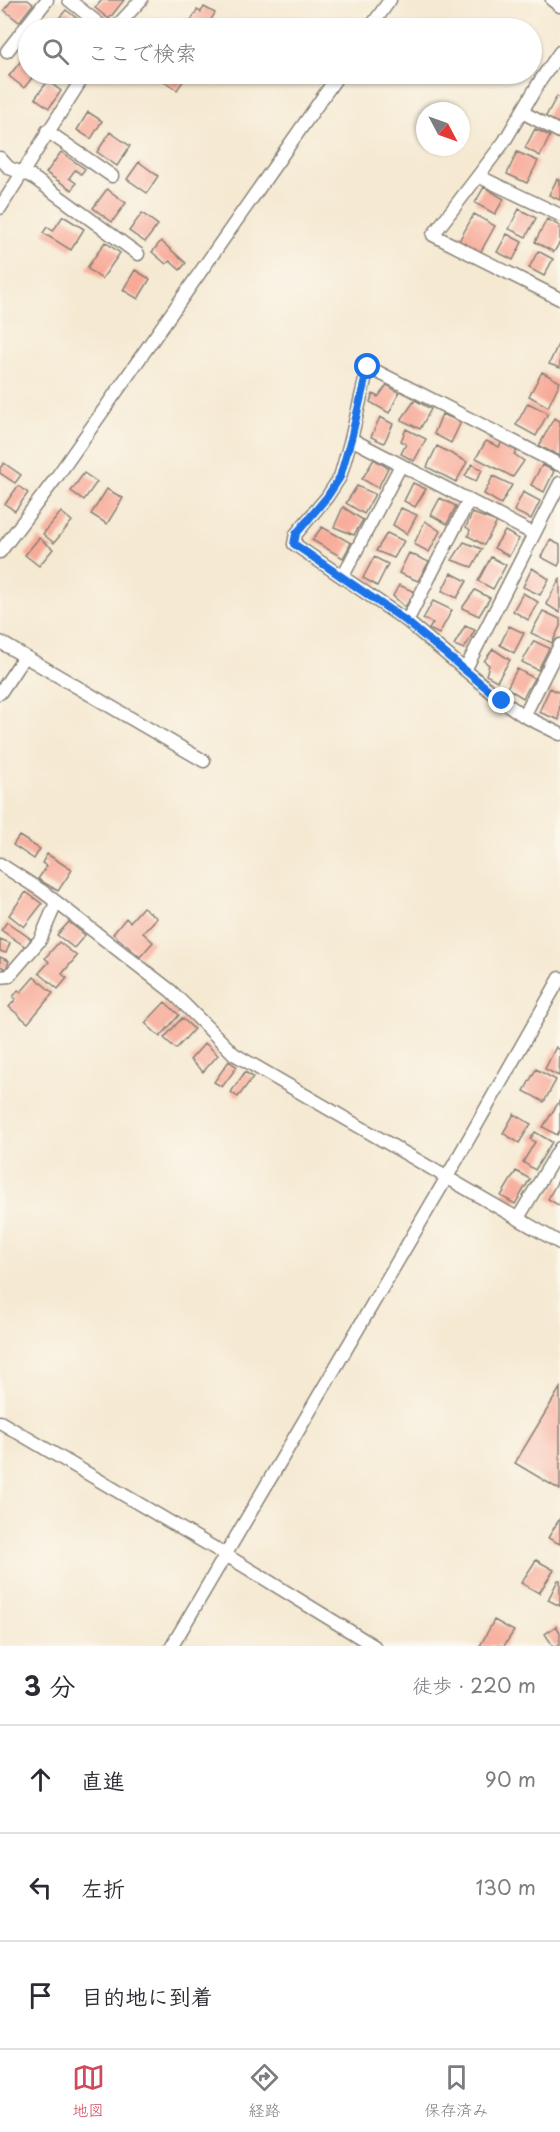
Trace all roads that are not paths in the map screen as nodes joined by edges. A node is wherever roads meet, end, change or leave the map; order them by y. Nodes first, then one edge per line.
1 (47, 0) edge
2 (69, 0) edge
3 (141, 0) edge
4 (390, 0) edge
5 (552, 0) edge
6 (560, 6) edge
7 (33, 18) edge
8 (92, 18) edge
9 (124, 18) edge
10 (377, 18) edge
11 (18, 37) edge
12 (7, 51) dead end
13 (560, 52) edge
14 (542, 80) edge
15 (78, 84) edge
16 (332, 84) edge
17 (540, 84) edge
18 (522, 112) junction
19 (47, 131) junction
20 (560, 132) edge
21 (0, 158) edge
22 (21, 172) junction
23 (112, 176) dead end
24 (478, 176) junction
25 (0, 208) edge
26 (560, 215) edge
27 (138, 254) dead end
28 (560, 299) edge
29 (351, 439) junction
30 (401, 465) junction
31 (560, 465) edge
32 (560, 483) edge
33 (469, 500) junction
34 (534, 534) junction
35 (0, 552) edge
36 (343, 576) junction
37 (406, 621) junction
38 (0, 642) edge
39 (560, 645) edge
40 (24, 657) junction
41 (465, 670) junction
42 (0, 693) edge
43 (524, 716) junction
44 (560, 734) edge
45 (204, 761) dead end
46 (0, 864) edge
47 (56, 903) junction
48 (0, 977) edge
49 (560, 978) edge
50 (560, 1148) edge
51 (447, 1177) junction
52 (518, 1218) junction
53 (560, 1243) edge
54 (0, 1422) edge
55 (226, 1555) junction
56 (172, 1646) edge
57 (374, 1646) edge

1 - 7 street
2 - 8 street
3 - 9 street
4 - 10 street
5 - 6 street
11 - 12 street
13 - 14 street
15 - 19 street
16 - 35 street
17 - 18 street
18 - 20 street
18 - 24 street
19 - 22 street
19 - 23 street
21 - 22 street
22 - 25 street
22 - 27 street
24 - 26 street
24 - 28 street
29 - 30 street
29 - 31 street
29 - 36 street
30 - 33 street
30 - 36 street
32 - 34 street
33 - 34 street
33 - 37 street
34 - 41 street
36 - 37 street
37 - 41 street
38 - 40 street
39 - 43 street
40 - 42 street
40 - 45 street
41 - 43 street
43 - 44 street
46 - 47 street
47 - 48 street
47 - 51 street
49 - 51 street
50 - 52 street
51 - 52 street
51 - 55 street
52 - 53 street
54 - 55 street
55 - 56 street
55 - 57 street

